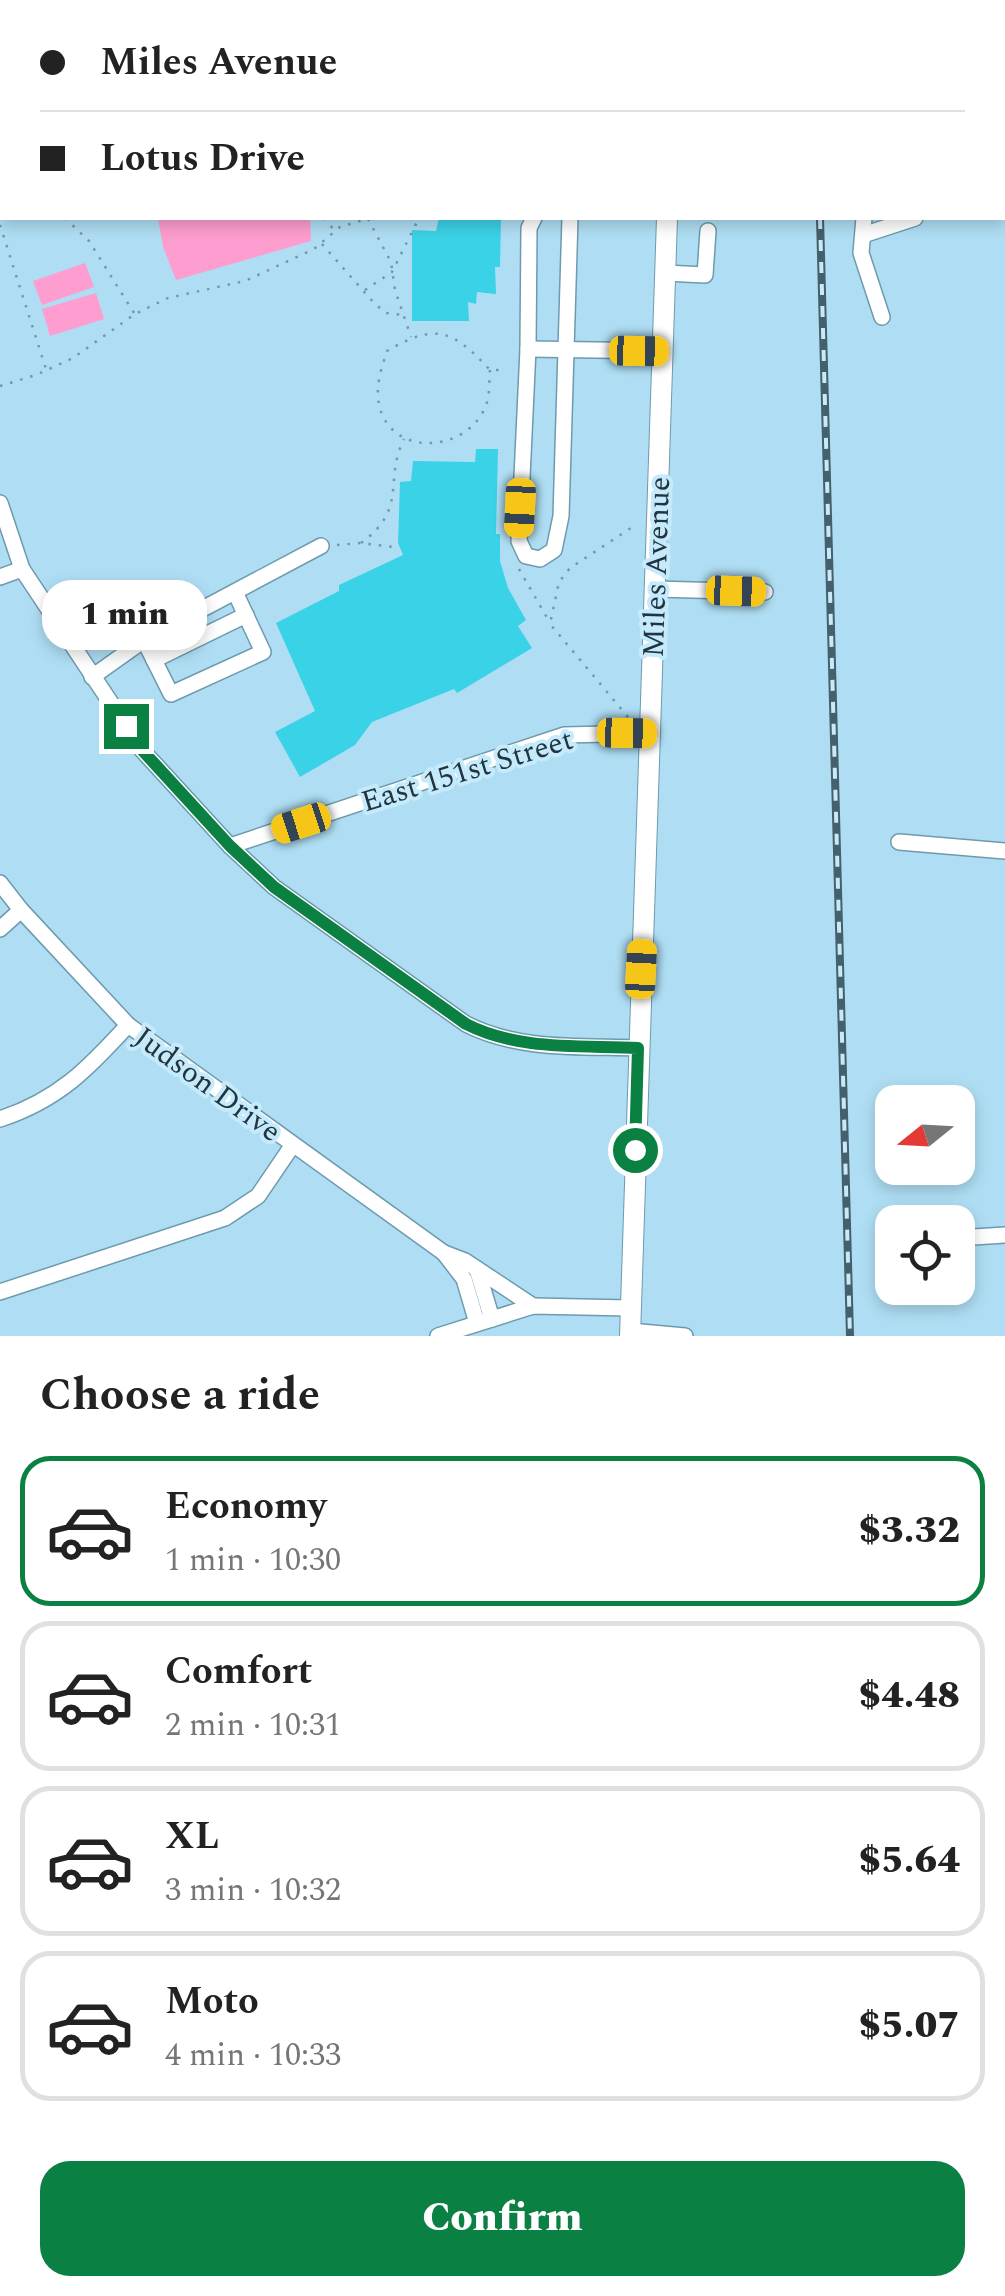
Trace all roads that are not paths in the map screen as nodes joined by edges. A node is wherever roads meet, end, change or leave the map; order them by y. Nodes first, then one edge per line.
1 (533, 220) edge
2 (570, 220) edge
3 (667, 220) edge
4 (864, 220) edge
5 (909, 220) edge
6 (708, 231) dead end
7 (864, 235) junction
8 (665, 273) junction
9 (882, 317) dead end
10 (528, 348) junction
11 (566, 349) junction
12 (663, 351) junction
13 (0, 503) edge
14 (321, 546) road end
15 (22, 569) junction
16 (0, 577) edge
17 (656, 589) junction
18 (235, 592) junction
19 (765, 592) dead end
20 (246, 615) junction
21 (144, 640) junction
22 (154, 660) junction
23 (92, 677) junction
24 (651, 734) junction
25 (899, 842) dead end
26 (230, 846) junction
27 (1005, 851) edge
28 (0, 883) edge
29 (20, 910) junction
30 (0, 929) edge
31 (128, 1025) junction
32 (638, 1048) junction
33 (0, 1118) edge
34 (292, 1146) junction
35 (1005, 1236) edge
36 (975, 1237) edge
37 (444, 1252) junction
38 (477, 1269) junction
39 (0, 1292) edge
40 (532, 1306) junction
41 (630, 1308) junction
42 (485, 1321) junction
43 (630, 1334) edge
44 (438, 1336) edge
45 (684, 1336) edge

1 - 10 street
2 - 11 street
3 - 8 main road, Miles Avenue
4 - 7 street
5 - 7 street
6 - 8 street
7 - 9 street
8 - 12 main road, Miles Avenue
10 - 11 street
10 - 11 street
11 - 12 street
12 - 17 main road, Miles Avenue
13 - 15 street
14 - 18 street
15 - 16 street
15 - 23 street
17 - 19 street
17 - 24 main road, Miles Avenue
18 - 20 street
18 - 21 street
20 - 22 street
20 - 22 street
21 - 22 street
21 - 23 street
23 - 26 street
24 - 26 street, East 151st Street
24 - 32 main road, Miles Avenue
25 - 27 street
26 - 32 street
28 - 29 street, Judson Drive
29 - 30 street
29 - 31 street, Judson Drive
31 - 33 street
31 - 34 street, Judson Drive
32 - 41 main road, Miles Avenue
34 - 37 street, Judson Drive
34 - 39 street
35 - 36 street
37 - 38 street, Judson Drive
37 - 42 street, Judson Drive
38 - 40 street, Judson Drive
38 - 42 street
40 - 41 street
40 - 42 street
41 - 43 main road, Miles Avenue
42 - 44 street
43 - 45 street

